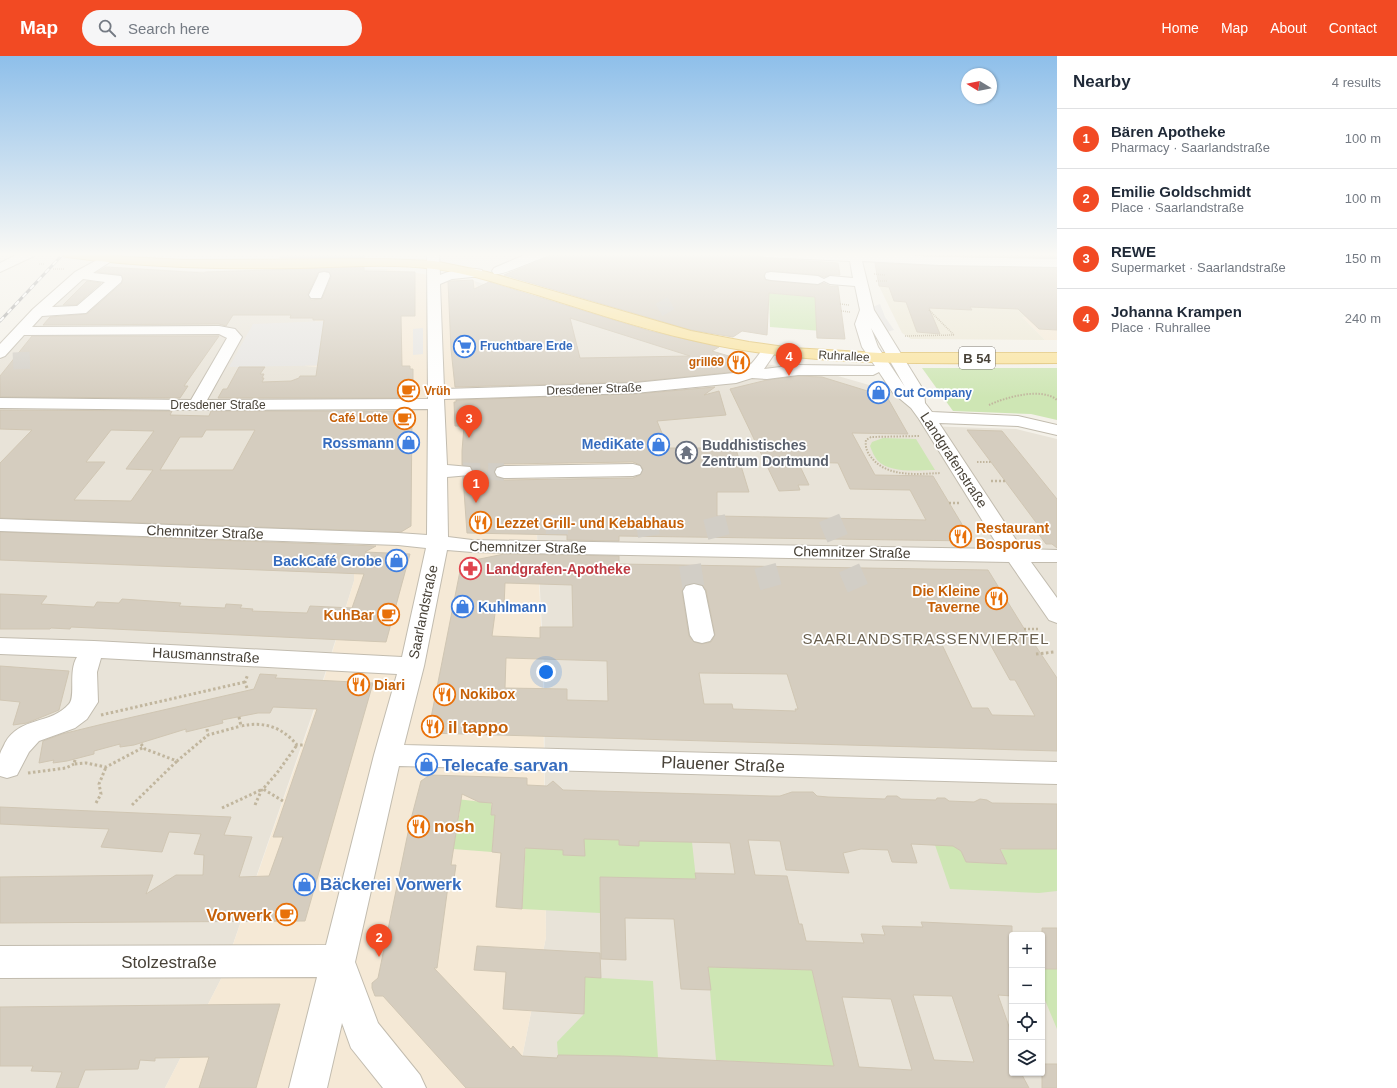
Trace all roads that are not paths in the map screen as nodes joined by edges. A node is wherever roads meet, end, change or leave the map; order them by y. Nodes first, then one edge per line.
1 (50, 301) edge
2 (91, 301) edge
3 (434, 301) edge
4 (573, 301) edge
5 (597, 301) edge
6 (865, 301) edge
7 (867, 310) junction
8 (38, 312) junction
9 (21, 331) junction
10 (769, 350) junction
11 (1057, 350) edge
12 (894, 353) junction
13 (4, 358) edge
14 (873, 358) junction
15 (1057, 358) edge
16 (751, 373) junction
17 (436, 399) junction
18 (0, 404) edge
19 (196, 406) junction
20 (922, 411) junction
21 (1057, 430) edge
22 (634, 470) dead end
23 (437, 471) junction
24 (463, 471) tunnel mouth
25 (504, 472) tunnel mouth
26 (0, 525) edge
27 (437, 543) junction
28 (1015, 555) junction
29 (1057, 556) edge
30 (694, 591) tunnel mouth
31 (1057, 615) edge
32 (702, 635) dead end
33 (0, 646) edge
34 (94, 649) junction
35 (412, 666) junction
36 (388, 755) junction
37 (16, 770) road end
38 (1057, 774) edge
39 (338, 961) junction
40 (0, 962) edge
41 (308, 1088) edge
42 (407, 1088) edge

1 - 8 street
2 - 8 street
3 - 17 street, Saarlandstraße
4 - 10 main road, Ruhrallee / B 54
5 - 14 main road, Ruhrallee / B 54
6 - 7 street, Landgrafenstraße
7 - 12 street, Landgrafenstraße
7 - 14 street, Landgrafenstraße
8 - 9 street
9 - 13 street
9 - 19 street
10 - 14 main road, Ruhrallee / B 54
10 - 16 street
11 - 12 main road, Ruhrallee / B 54
12 - 14 main road, Ruhrallee / B 54
12 - 15 main road, Ruhrallee / B 54
12 - 20 street, Landgrafenstraße
14 - 16 street, Dresdener Straße
14 - 20 street, Landgrafenstraße
16 - 17 street, Dresdener Straße
17 - 19 street, Dresdener Straße
17 - 23 street, Saarlandstraße
18 - 19 street, Dresdener Straße
20 - 21 street
20 - 28 street, Landgrafenstraße
22 - 25 street
23 - 24 street
23 - 27 street, Saarlandstraße
26 - 27 street, Chemnitzer Straße
27 - 28 street, Chemnitzer Straße
27 - 35 street, Saarlandstraße
28 - 29 street, Chemnitzer Straße
28 - 31 street, Landgrafenstraße
30 - 32 street
33 - 34 street, Hausmannstraße
34 - 35 street, Hausmannstraße
34 - 37 street
35 - 36 street, Saarlandstraße
36 - 38 street, Plauener Straße
36 - 39 street, Saarlandstraße
39 - 40 street, Stolzestraße
39 - 41 street, Saarlandstraße
39 - 42 street

